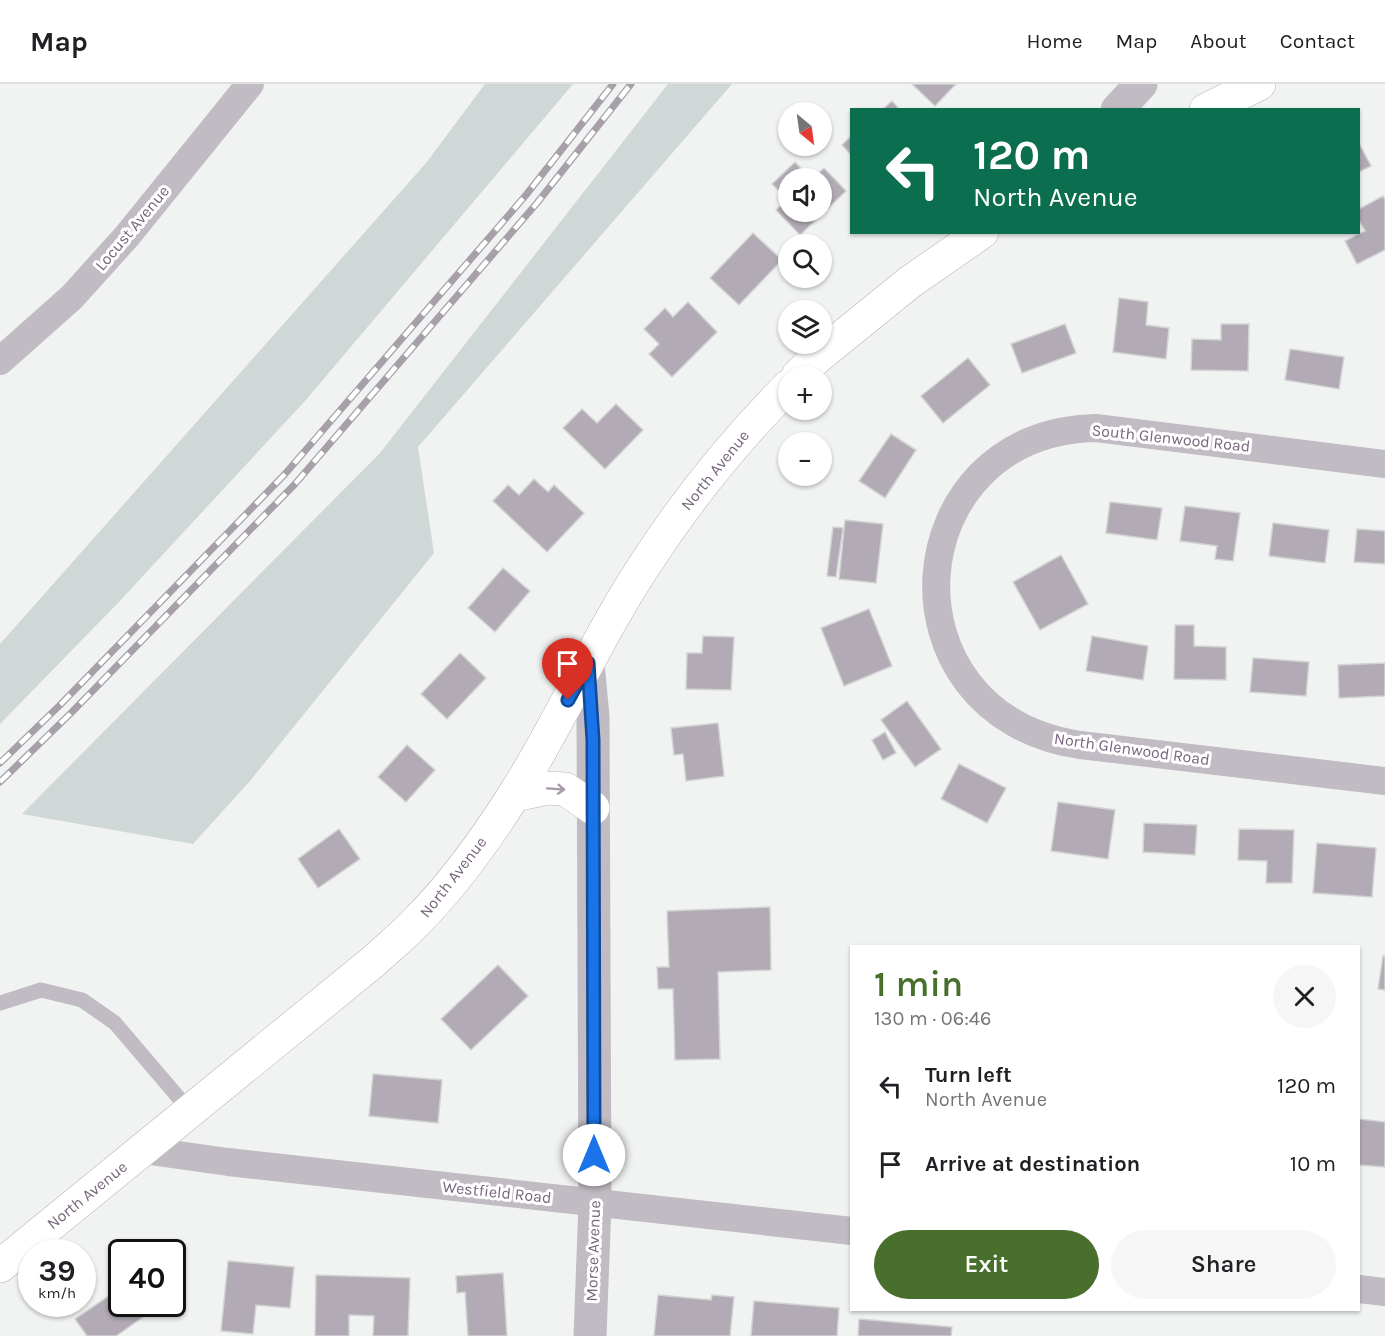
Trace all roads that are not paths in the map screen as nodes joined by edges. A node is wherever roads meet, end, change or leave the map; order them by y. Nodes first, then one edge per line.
1 (250, 84) edge
2 (1141, 84) edge
3 (1259, 84) edge
4 (1119, 108) edge
5 (1210, 108) edge
6 (979, 234) edge
7 (0, 361) edge
8 (808, 366) edge
9 (778, 398) edge
10 (1385, 464) edge
11 (936, 584) joint
12 (588, 663) junction
13 (1385, 782) edge
14 (514, 795) junction
15 (593, 808) junction
16 (0, 1003) edge
17 (190, 1111) junction
18 (143, 1150) junction
19 (595, 1203) junction
20 (850, 1231) edge
21 (0, 1266) edge
22 (1360, 1289) edge
23 (1385, 1292) edge
24 (590, 1336) edge

1 - 7 street, Locust Avenue
2 - 4 street
3 - 5 main road
6 - 8 main road
9 - 12 main road, North Avenue
10 - 11 street, South Glenwood Road
11 - 13 street, North Glenwood Road
12 - 14 main road, North Avenue
12 - 15 street, Morse Avenue
14 -> 15 main road
14 - 17 main road, North Avenue
15 - 19 street, Morse Avenue
16 - 17 lane
17 - 18 main road, North Avenue
18 - 19 street, Westfield Road
18 - 21 main road, North Avenue
19 - 20 street, Westfield Road
19 - 24 street, Morse Avenue
22 - 23 street

